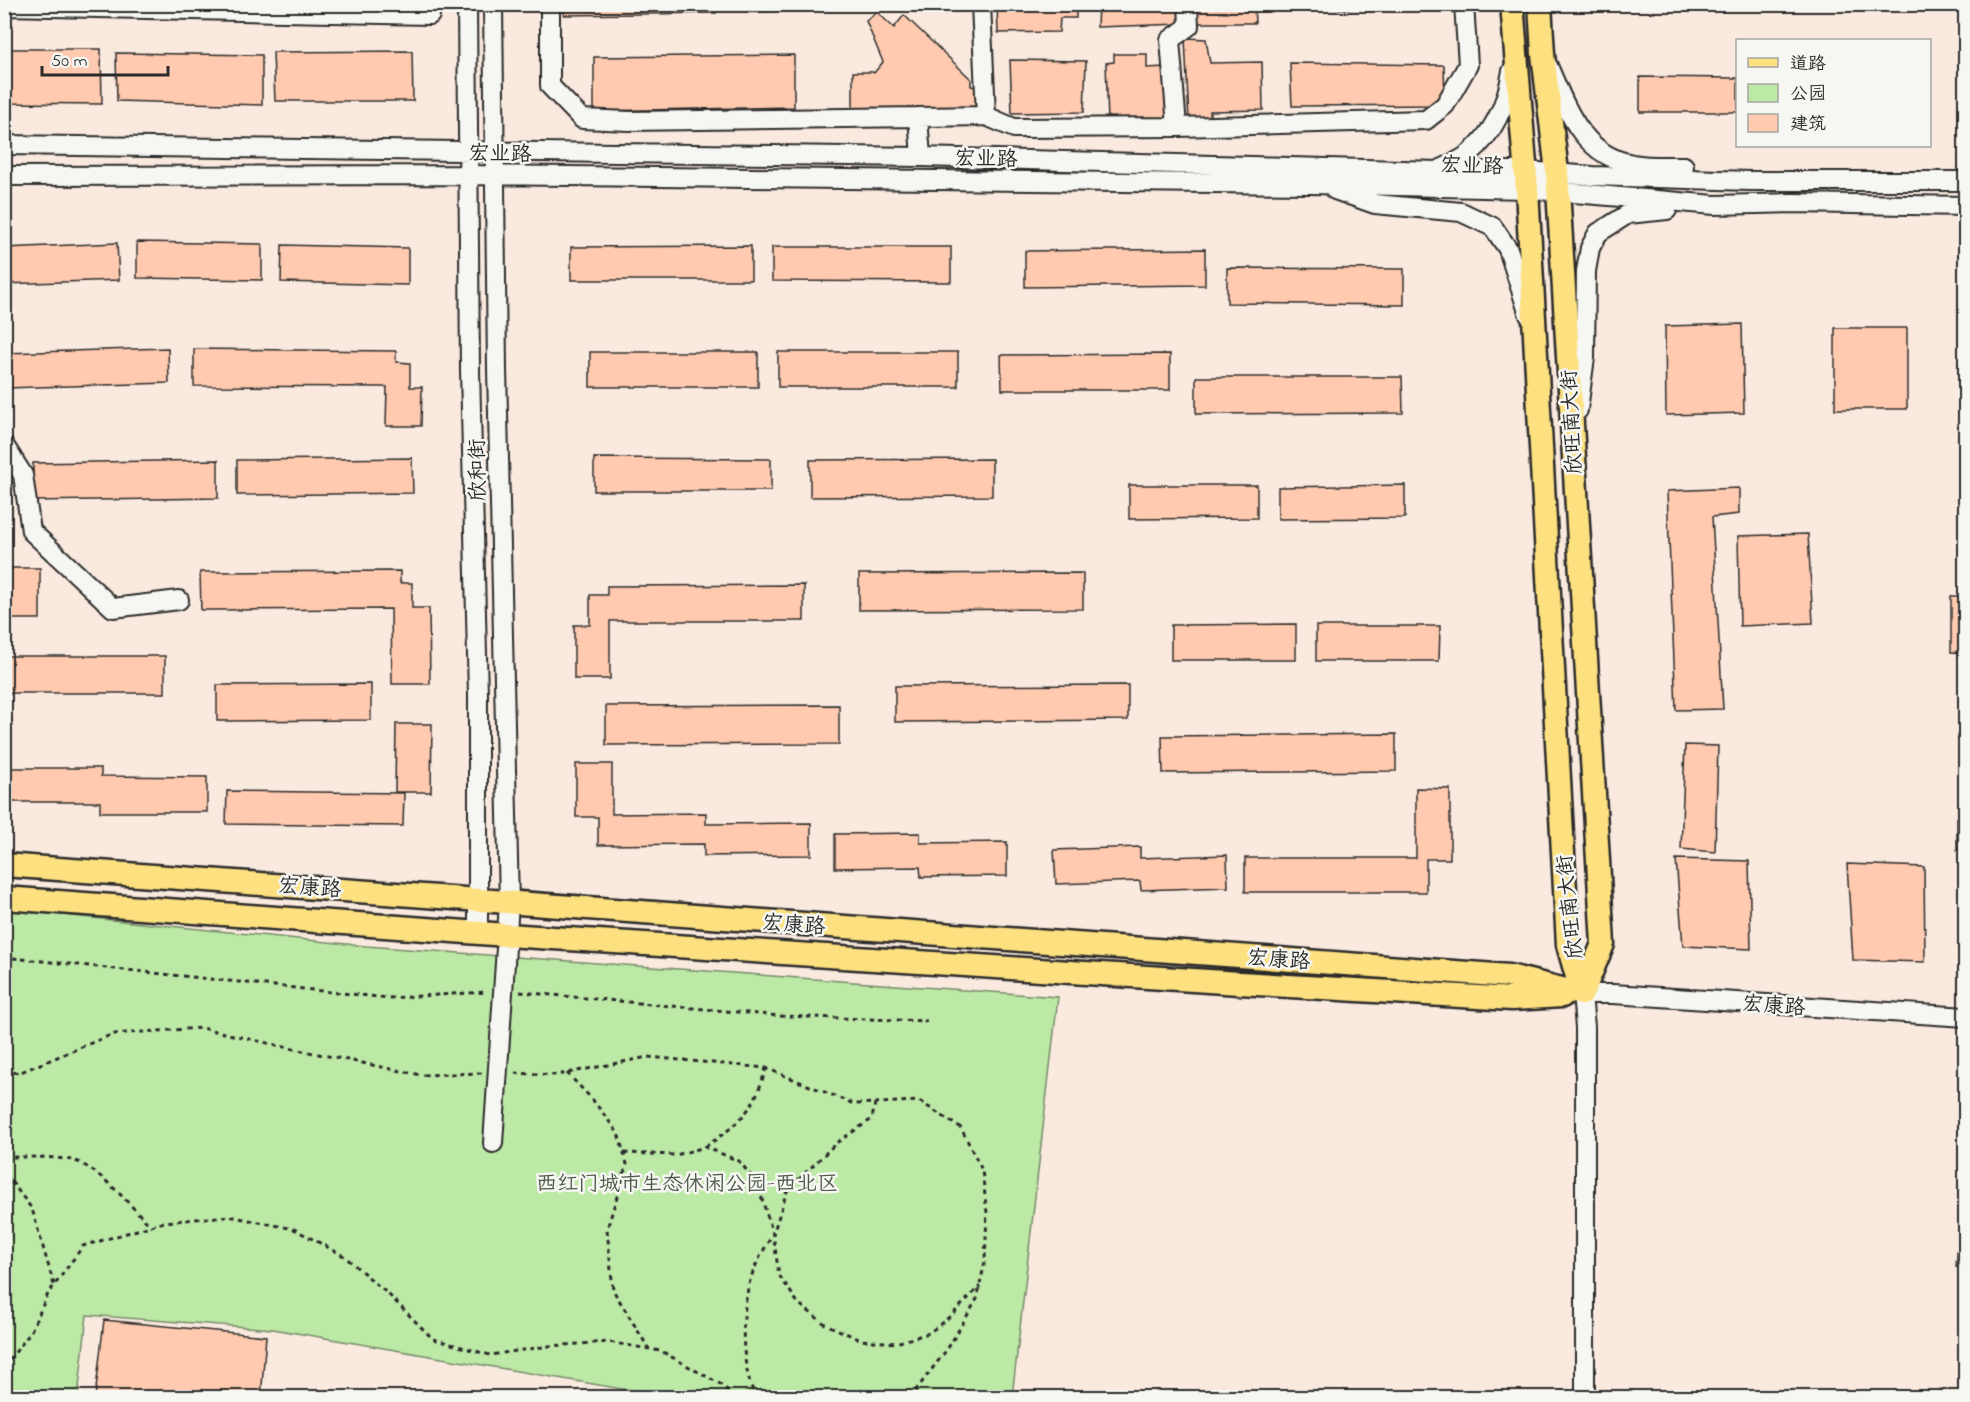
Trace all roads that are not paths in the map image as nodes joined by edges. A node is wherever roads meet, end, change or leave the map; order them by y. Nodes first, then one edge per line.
1 (430, 4) edge
2 (467, 4) edge
3 (493, 4) edge
4 (550, 4) edge
5 (981, 4) edge
6 (1188, 4) edge
7 (1464, 4) edge
8 (1512, 4) edge
9 (1540, 4) edge
10 (4, 6) edge
11 (1515, 54) junction
12 (1543, 54) junction
13 (986, 116) junction
14 (918, 117) junction
15 (1177, 127) junction
16 (4, 145) edge
17 (469, 151) junction
18 (494, 152) junction
19 (921, 157) junction
20 (1439, 171) junction
21 (469, 175) junction
22 (4, 176) edge
23 (494, 176) junction
24 (1314, 178) junction
25 (1526, 180) junction
26 (1750, 181) junction
27 (1965, 181) edge
28 (1557, 182) junction
29 (1715, 206) junction
30 (1965, 206) edge
31 (1534, 330) junction
32 (497, 369) junction
33 (470, 370) junction
34 (4, 446) edge
35 (1573, 448) junction
36 (179, 600) dead end
37 (478, 696) junction
38 (505, 698) junction
39 (4, 865) edge
40 (4, 898) edge
41 (480, 900) junction
42 (509, 903) junction
43 (478, 932) junction
44 (507, 935) junction
45 (1582, 994) junction
46 (1965, 1017) edge
47 (493, 1143) dead end
48 (1585, 1398) edge

1 - 10 street
2 - 17 street, 欣和街
3 - 18 street, 欣和街
4 - 14 street
5 - 13 street
6 - 15 street
7 - 15 street
8 - 11 main road, 欣旺南大街
9 - 12 main road, 欣旺南大街
11 - 20 street
11 - 25 main road, 欣旺南大街
12 - 26 street
12 - 28 main road, 欣旺南大街
13 - 14 street
13 - 15 street
14 - 19 street
16 - 17 street, 宏业路
17 - 18 street, 宏业路
17 - 21 street, 欣和街
18 - 19 street, 宏业路
18 - 23 street, 欣和街
19 - 24 street, 宏业路
20 - 24 street, 宏业路
20 - 25 street, 宏业路
21 - 22 street, 宏业路
21 - 23 street, 宏业路
21 - 33 street, 欣和街
23 - 24 street, 宏业路
23 - 32 street, 欣和街
24 - 25 street, 宏业路
24 - 31 street
25 - 28 street, 宏业路
25 - 31 main road, 欣旺南大街
26 - 27 street, 宏业路
26 - 28 street, 宏业路
28 - 29 street, 宏业路
28 - 35 main road, 欣旺南大街
29 - 30 street, 宏业路
29 - 35 street
31 - 45 main road, 欣旺南大街
32 - 33 street
32 - 38 street, 欣和街
33 - 37 street, 欣和街
34 - 36 street
35 - 45 main road, 欣旺南大街
37 - 38 street
37 - 41 street, 欣和街
38 - 42 street, 欣和街
39 - 41 main road, 宏康路
40 - 43 main road, 宏康路
41 - 42 main road, 宏康路
41 - 43 street, 欣和街
42 - 44 street, 欣和街
42 - 45 main road, 宏康路
43 - 44 main road, 宏康路
44 - 45 main road, 宏康路
44 - 47 street, 欣和街
45 - 46 street, 宏康路
45 - 48 street

